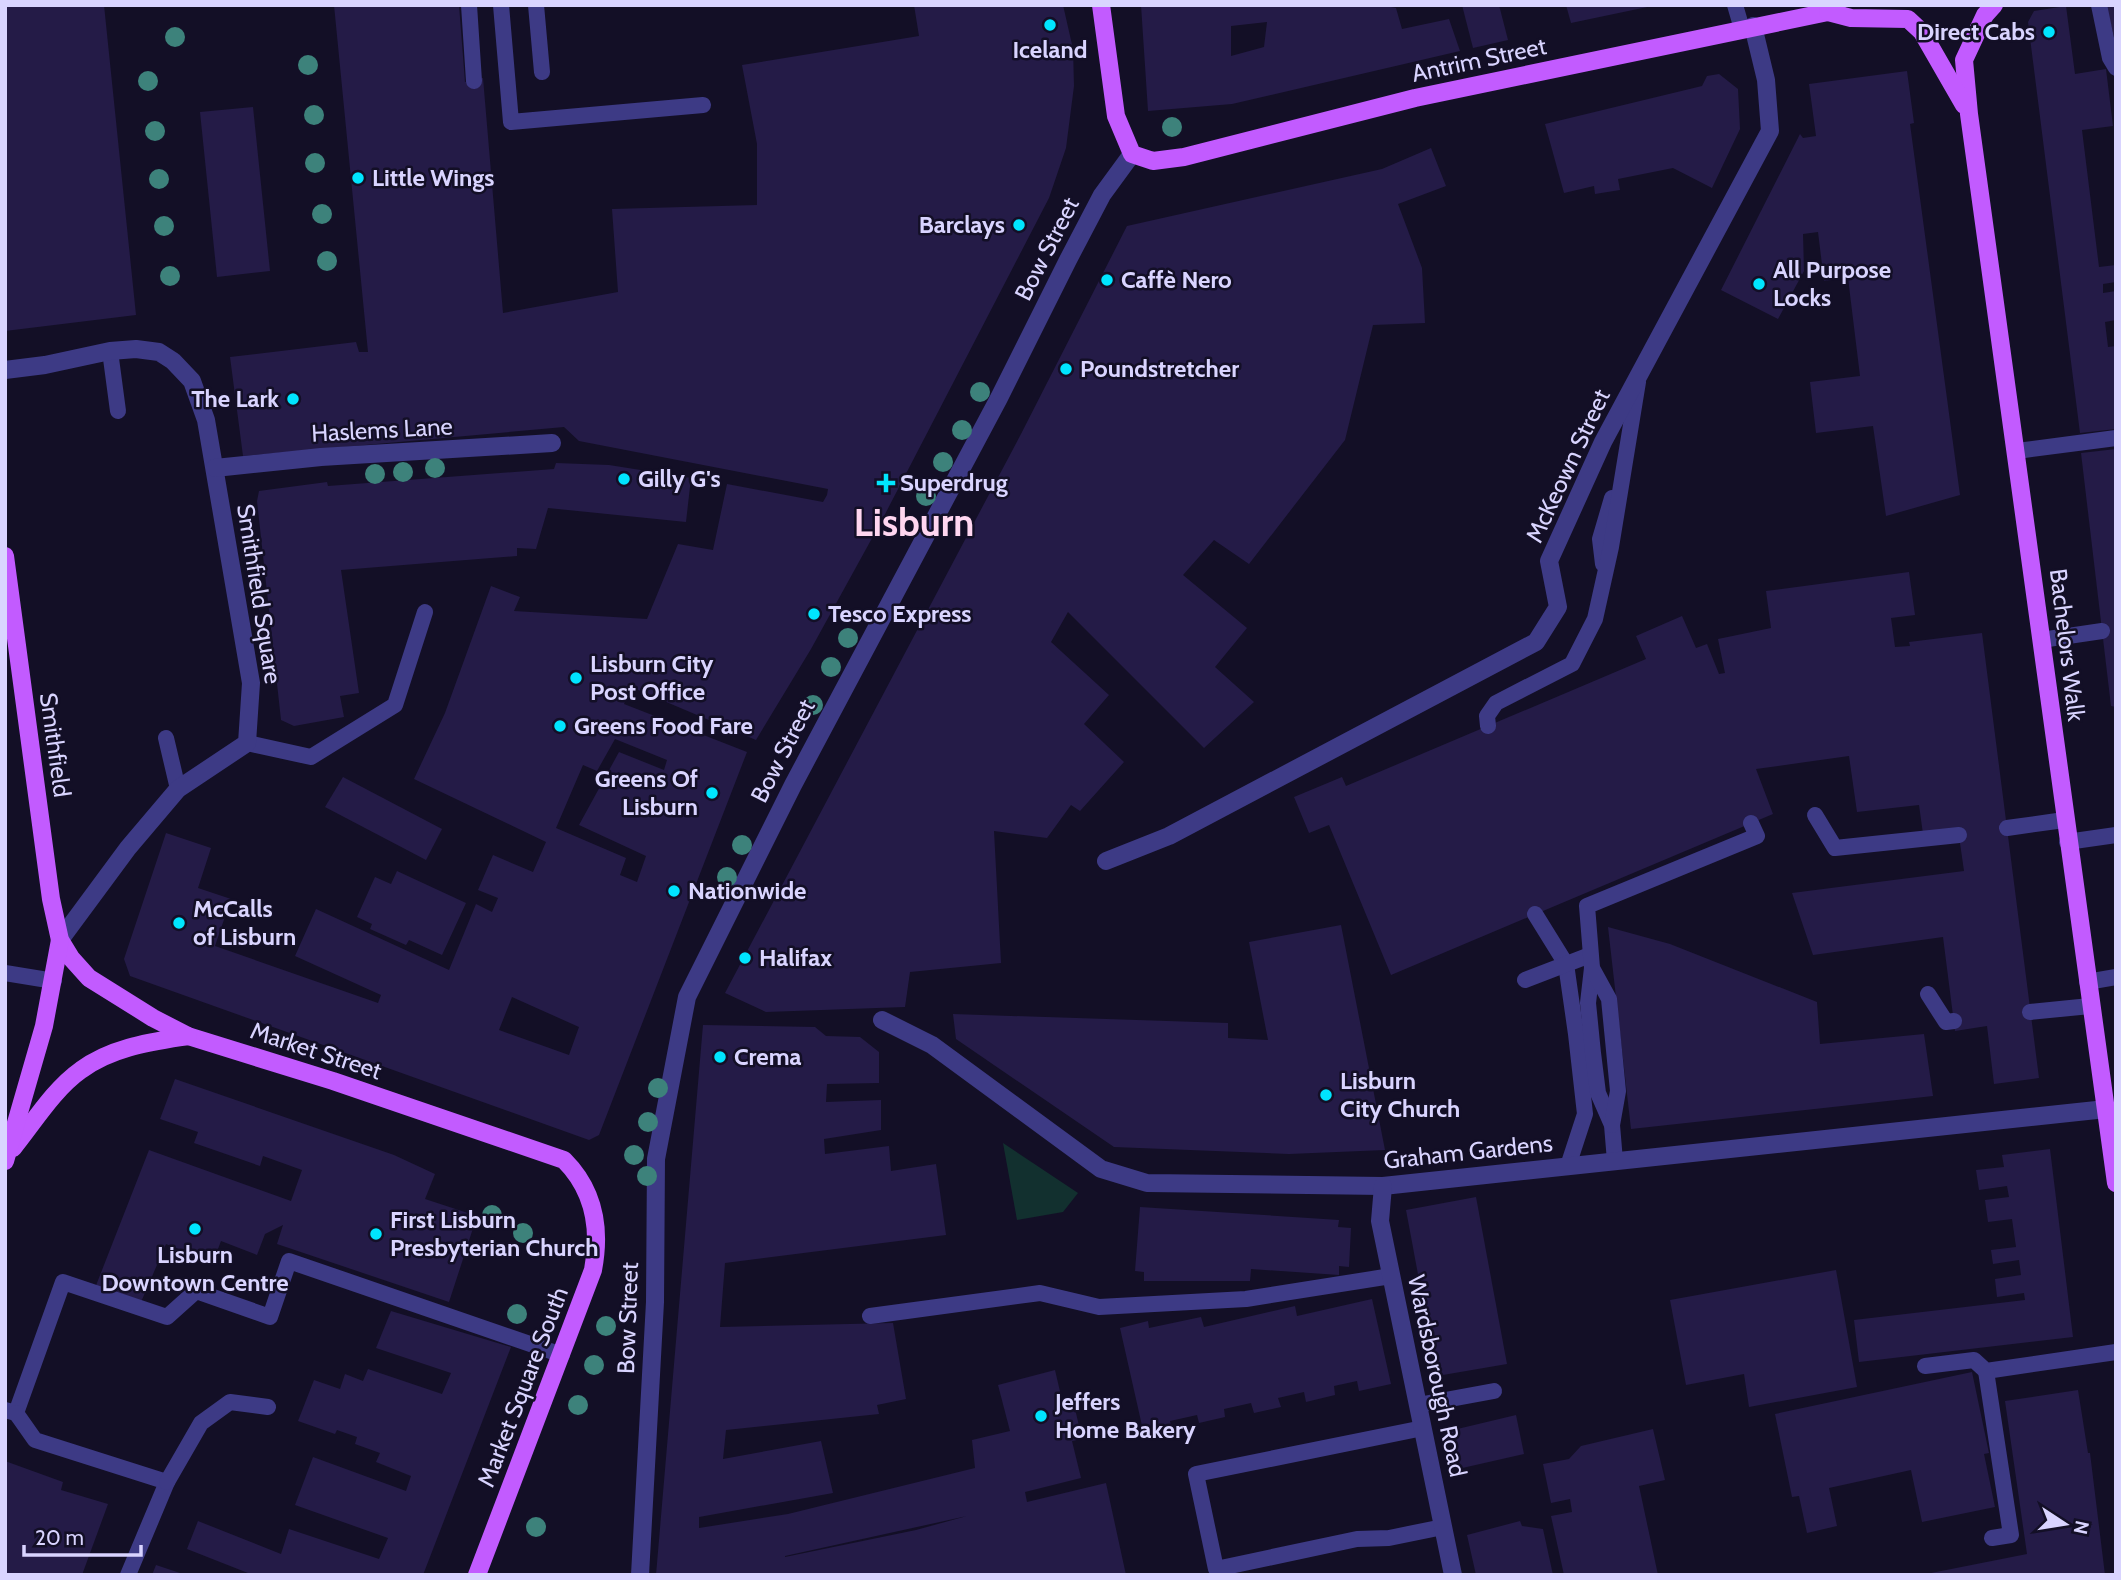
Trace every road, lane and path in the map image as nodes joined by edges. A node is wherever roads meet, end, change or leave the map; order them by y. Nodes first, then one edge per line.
1 (469, 5) edge
2 (501, 5) edge
3 (536, 5) edge
4 (1101, 5) edge
5 (1735, 5) edge
6 (1994, 5) edge
7 (2099, 5) edge
8 (1832, 8) edge
9 (1747, 28) junction
10 (2116, 68) edge
11 (542, 72) dead end
12 (474, 81) dead end
13 (703, 105) dead end
14 (1969, 114) junction
15 (1132, 153) junction
16 (110, 351) junction
17 (5, 370) edge
18 (1640, 372) junction
19 (118, 411) dead end
20 (2116, 438) edge
21 (552, 443) dead end
22 (2017, 451) junction
23 (215, 468) junction
24 (5, 556) edge
25 (425, 612) dead end
26 (2102, 631) dead end
27 (2041, 640) junction
28 (1488, 726) dead end
29 (166, 738) dead end
30 (247, 743) junction
31 (178, 789) junction
32 (1815, 816) dead end
33 (2064, 820) junction
34 (1751, 823) dead end
35 (2007, 828) dead end
36 (1959, 835) dead end
37 (2116, 835) edge
38 (2067, 842) junction
39 (1106, 861) dead end
40 (1535, 914) dead end
41 (60, 940) junction
42 (1591, 961) junction
43 (1566, 964) junction
44 (5, 973) edge
45 (2116, 977) edge
46 (1525, 980) dead end
47 (54, 981) junction
48 (2087, 982) junction
49 (1928, 995) dead end
50 (2090, 1006) junction
51 (2030, 1012) dead end
52 (882, 1020) dead end
53 (1954, 1021) dead end
54 (188, 1036) junction
55 (2106, 1110) junction
56 (6, 1158) edge
57 (1615, 1161) junction
58 (2114, 1161) edge
59 (1568, 1166) junction
60 (578, 1174) joint
61 (2116, 1183) edge
62 (1383, 1186) junction
63 (1391, 1276) junction
64 (870, 1316) dead end
65 (2116, 1352) edge
66 (562, 1355) junction
67 (1925, 1366) dead end
68 (1986, 1371) junction
69 (1494, 1391) dead end
70 (1418, 1405) junction
71 (268, 1407) dead end
72 (11, 1412) edge
73 (1423, 1428) junction
74 (167, 1482) junction
75 (1443, 1527) junction
76 (1992, 1538) dead end
77 (128, 1575) edge
78 (477, 1575) edge
79 (639, 1575) edge
80 (1453, 1575) edge

1 - 12 lane
2 - 13 lane
3 - 11 lane
4 - 15 main road
5 - 9 lane
6 - 14 main road, Bachelors Walk
7 - 10 lane
8 - 9 main road, Antrim Street
8 - 14 main road, Bachelors Walk
9 - 15 main road, Antrim Street
9 - 18 street, McKeown Street
14 - 22 main road, Bachelors Walk
15 - 79 street, Bow Street
16 - 17 street, Smithfield Square
16 - 19 lane
16 - 23 street, Smithfield Square
18 - 28 lane
18 - 39 street, McKeown Street
20 - 22 lane
21 - 23 street, Haslems Lane
22 - 27 main road, Bachelors Walk
23 - 30 street, Smithfield Square
24 - 41 main road, Smithfield
25 - 30 lane
26 - 27 lane
27 - 33 main road, Bachelors Walk
29 - 31 lane
30 - 31 street
31 - 41 street
32 - 36 lane
33 - 35 lane
33 - 38 main road, Bachelors Walk
34 - 42 lane
37 - 38 lane
38 - 48 main road, Bachelors Walk
40 - 43 lane
41 - 47 main road
41 - 54 main road, Market Street
42 - 43 lane
42 - 57 lane
43 - 46 lane
43 - 59 lane
44 - 47 lane
45 - 48 lane
47 - 56 main road
48 - 50 main road, Bachelors Walk
49 - 53 lane
50 - 51 lane
50 - 55 main road, Bachelors Walk
52 - 62 street, Graham Gardens
54 - 56 main road
54 - 60 main road, Market Street
55 - 57 street, Graham Gardens
55 - 58 main road, Bachelors Walk
57 - 59 street, Graham Gardens
58 - 61 main road, Bachelors Walk
59 - 62 street, Graham Gardens
60 - 66 main road, Market Square South
62 - 63 street, Wardsborough Road
63 - 64 lane
63 - 70 street, Wardsborough Road
65 - 68 lane
66 - 72 lane
66 - 78 main road, Market Square South
67 - 68 lane
68 - 76 lane
69 - 70 lane
70 - 73 street, Wardsborough Road
71 - 74 lane
72 - 74 lane
73 - 75 street, Wardsborough Road
73 - 75 lane
74 - 77 lane
75 - 80 street, Wardsborough Road

